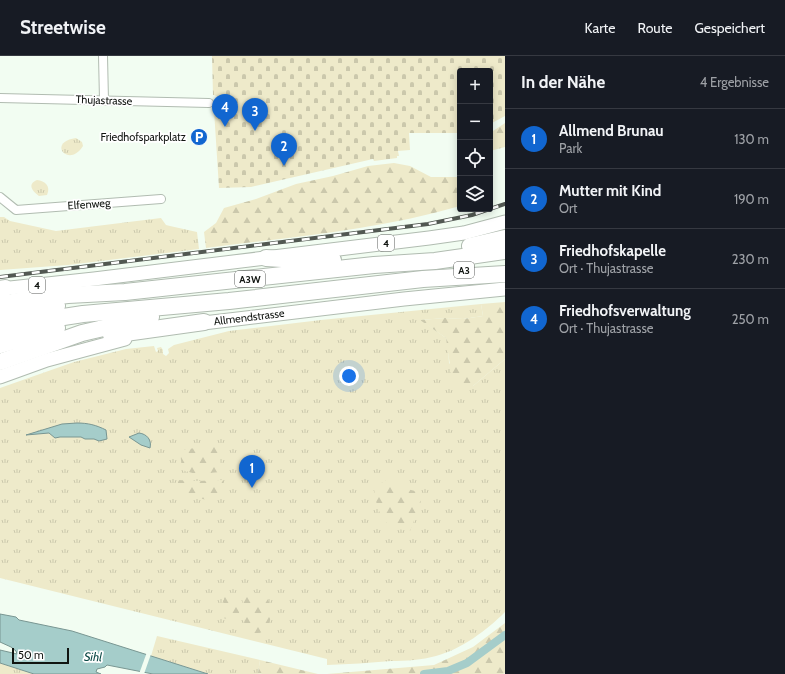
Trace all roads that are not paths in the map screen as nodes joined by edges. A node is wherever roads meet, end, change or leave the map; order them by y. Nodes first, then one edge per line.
1 (103, 56) edge
2 (0, 98) edge
3 (104, 100) junction
4 (209, 103) dead end
5 (0, 197) edge
6 (161, 199) dead end
7 (505, 222) edge
8 (505, 238) edge
9 (505, 251) edge
10 (266, 258) junction
11 (394, 260) junction
12 (505, 262) edge
13 (374, 265) junction
14 (505, 274) edge
15 (423, 279) junction
16 (185, 286) junction
17 (505, 289) edge
18 (1, 291) edge
19 (125, 292) junction
20 (229, 301) junction
21 (0, 304) edge
22 (144, 308) junction
23 (0, 318) edge
24 (204, 322) junction
25 (0, 330) edge
26 (0, 345) edge
27 (28, 353) junction
28 (0, 362) edge
29 (0, 377) edge

1 - 3 street
2 - 3 street, Thujastrasse
3 - 4 street, Thujastrasse
5 - 6 street, Elfenweg
7 - 10 main road, 4
8 - 11 highway, A3W
9 - 13 highway, A3W
10 - 11 highway
10 - 18 main road, 4
11 - 13 highway, A3W
12 - 15 highway, A3
13 - 16 highway, A3W
14 - 15 highway, A3
15 - 20 highway, A3W
16 - 18 highway
16 - 19 highway, A3W
17 - 24 main road, Allmendstrasse
19 - 21 highway
19 - 23 highway, A3W
20 - 22 highway, A3W
20 - 27 highway
22 - 25 highway, A3W
22 - 26 highway
24 - 27 highway
24 - 29 main road, Allmendstrasse
27 - 28 highway

